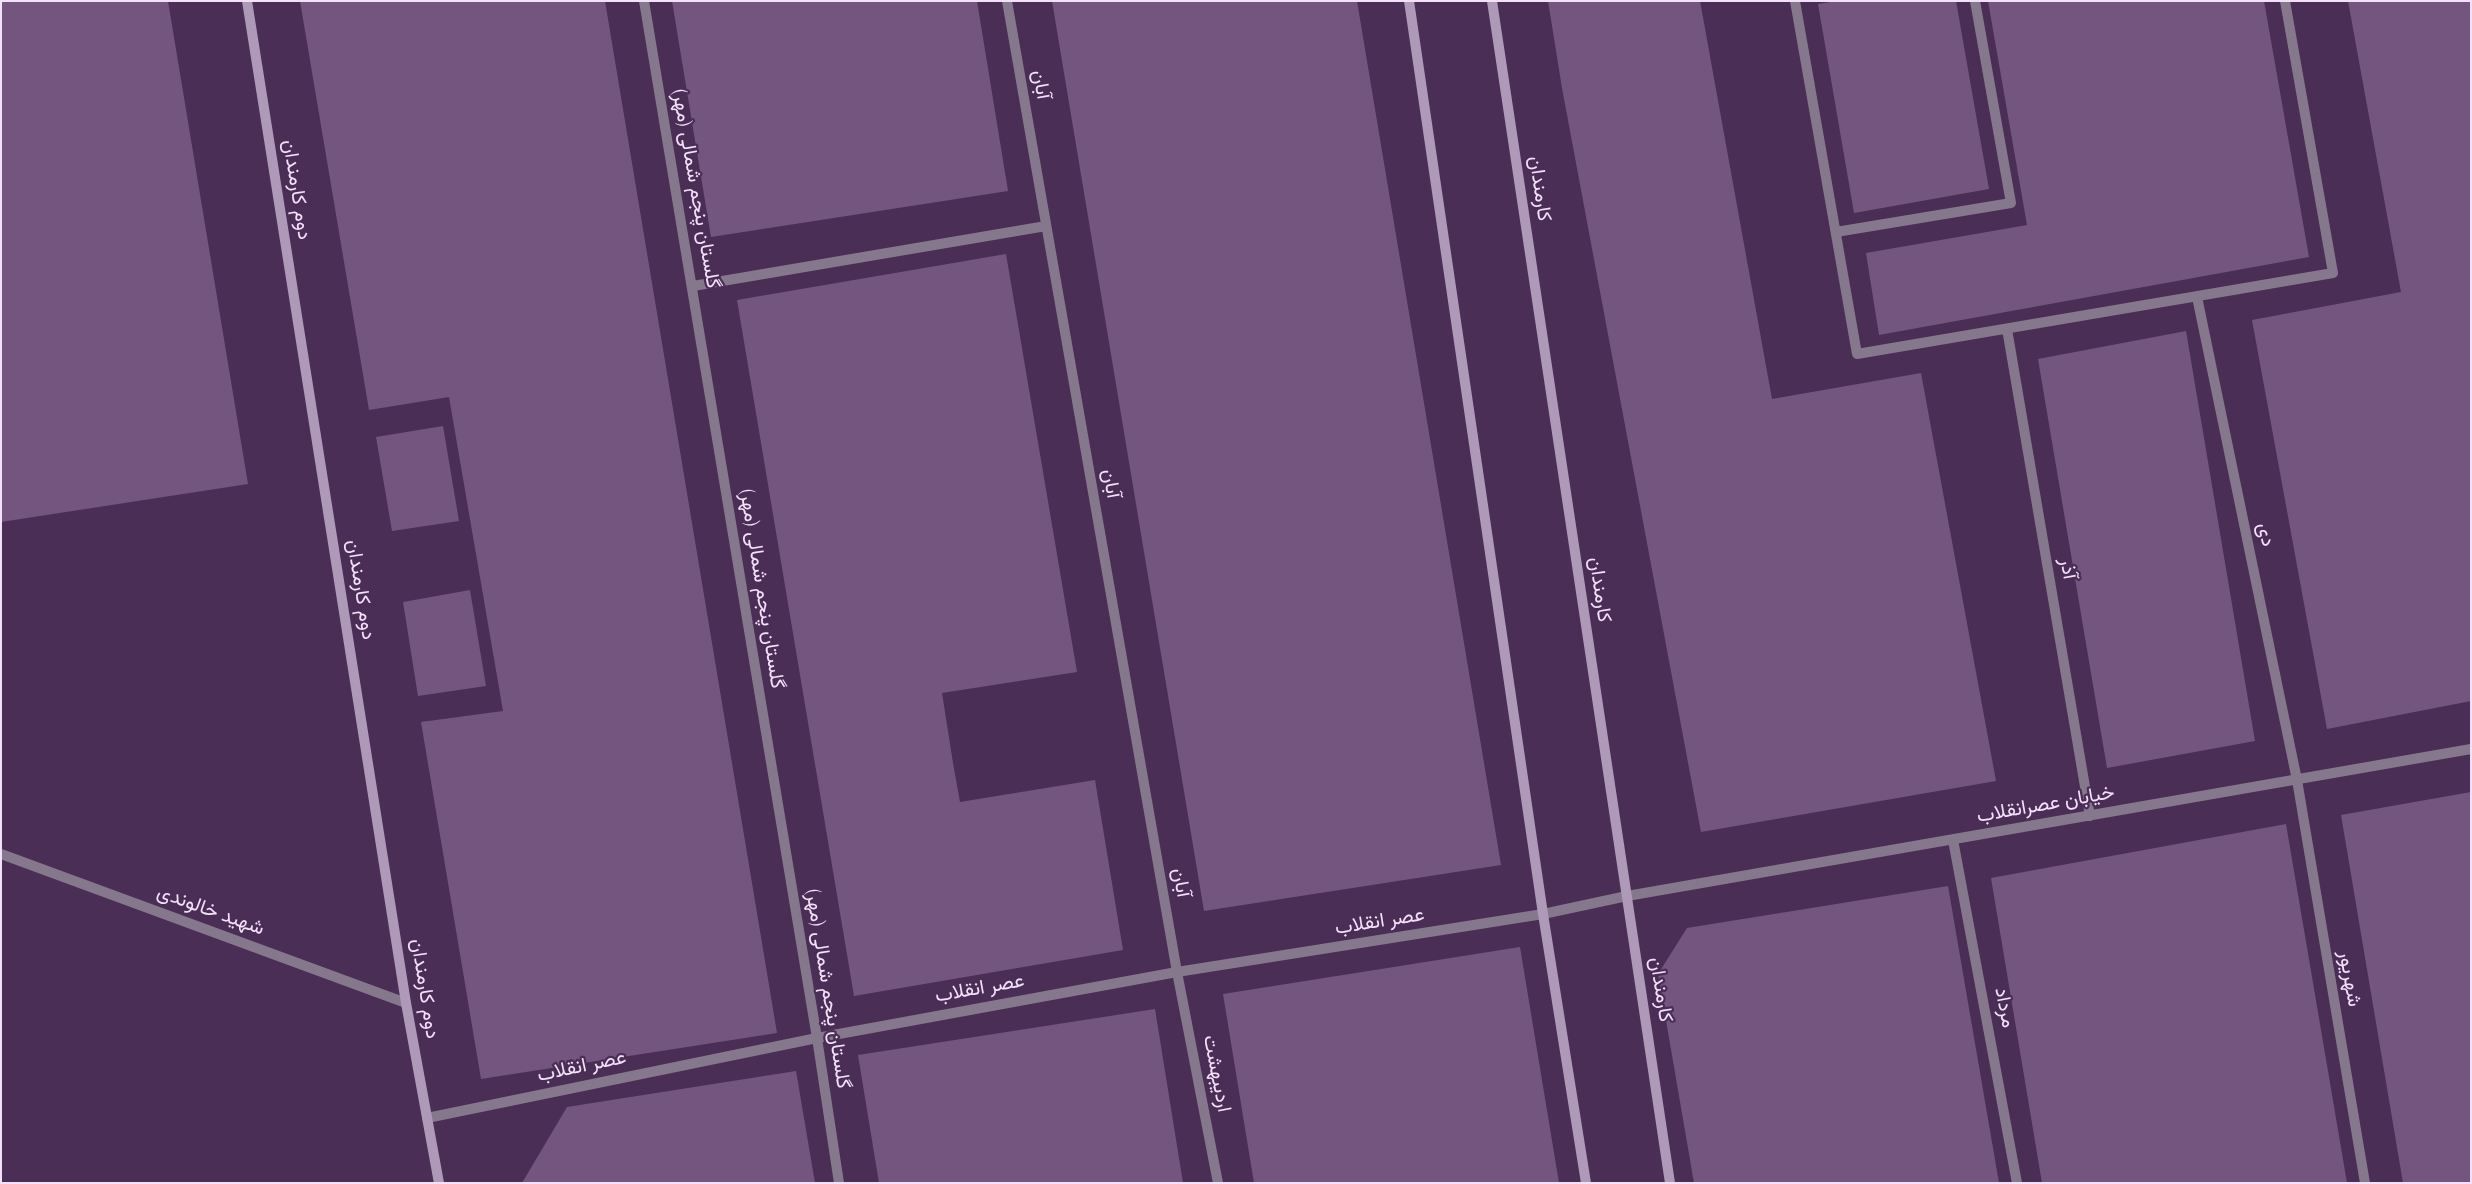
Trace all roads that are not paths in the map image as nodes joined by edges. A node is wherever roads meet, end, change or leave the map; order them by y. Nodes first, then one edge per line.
1 (247, 1) edge
2 (644, 1) edge
3 (1007, 1) edge
4 (1410, 1) edge
5 (1492, 1) edge
6 (1795, 1) edge
7 (1975, 1) edge
8 (2285, 1) edge
9 (1046, 226) junction
10 (1836, 232) junction
11 (693, 286) junction
12 (2197, 297) junction
13 (2007, 329) junction
14 (2471, 749) edge
15 (2296, 780) junction
16 (2090, 816) junction
17 (1953, 840) junction
18 (1, 854) edge
19 (1627, 896) junction
20 (1543, 914) junction
21 (1177, 972) junction
22 (406, 1003) junction
23 (817, 1038) junction
24 (427, 1118) junction
25 (439, 1183) edge
26 (839, 1183) edge
27 (1218, 1183) edge
28 (1586, 1183) edge
29 (1670, 1183) edge
30 (2017, 1183) edge
31 (2365, 1183) edge

1 - 22 main road, دوم کارمندان
2 - 11 street, گلستان پنجم شمالی (مهر)
3 - 9 street, آبان
4 - 20 main road
5 - 19 main road, کارمندان
6 - 10 street
7 - 10 street
8 - 12 street
9 - 11 street
9 - 21 street, آبان
10 - 13 street
11 - 23 street, گلستان پنجم شمالی (مهر)
12 - 13 street
12 - 15 street, دی
13 - 16 street, آذر
14 - 15 street, خیابان عصرانقلاب
15 - 16 street, خیابان عصرانقلاب
15 - 31 street, شهریور
16 - 17 street, خیابان عصرانقلاب
17 - 19 street, خیابان عصرانقلاب
17 - 30 street, مرداد
18 - 22 street, شهید خالوندی
19 - 20 street, خیابان عصرانقلاب
19 - 29 main road, کارمندان
20 - 21 street, عصر انقلاب
20 - 28 main road
21 - 23 street, عصر انقلاب
21 - 27 street, اردیبهشت
22 - 24 main road, دوم کارمندان
23 - 24 street, عصر انقلاب
23 - 26 street, گلستان پنجم شمالی (مهر)
24 - 25 main road, دوم کارمندان

